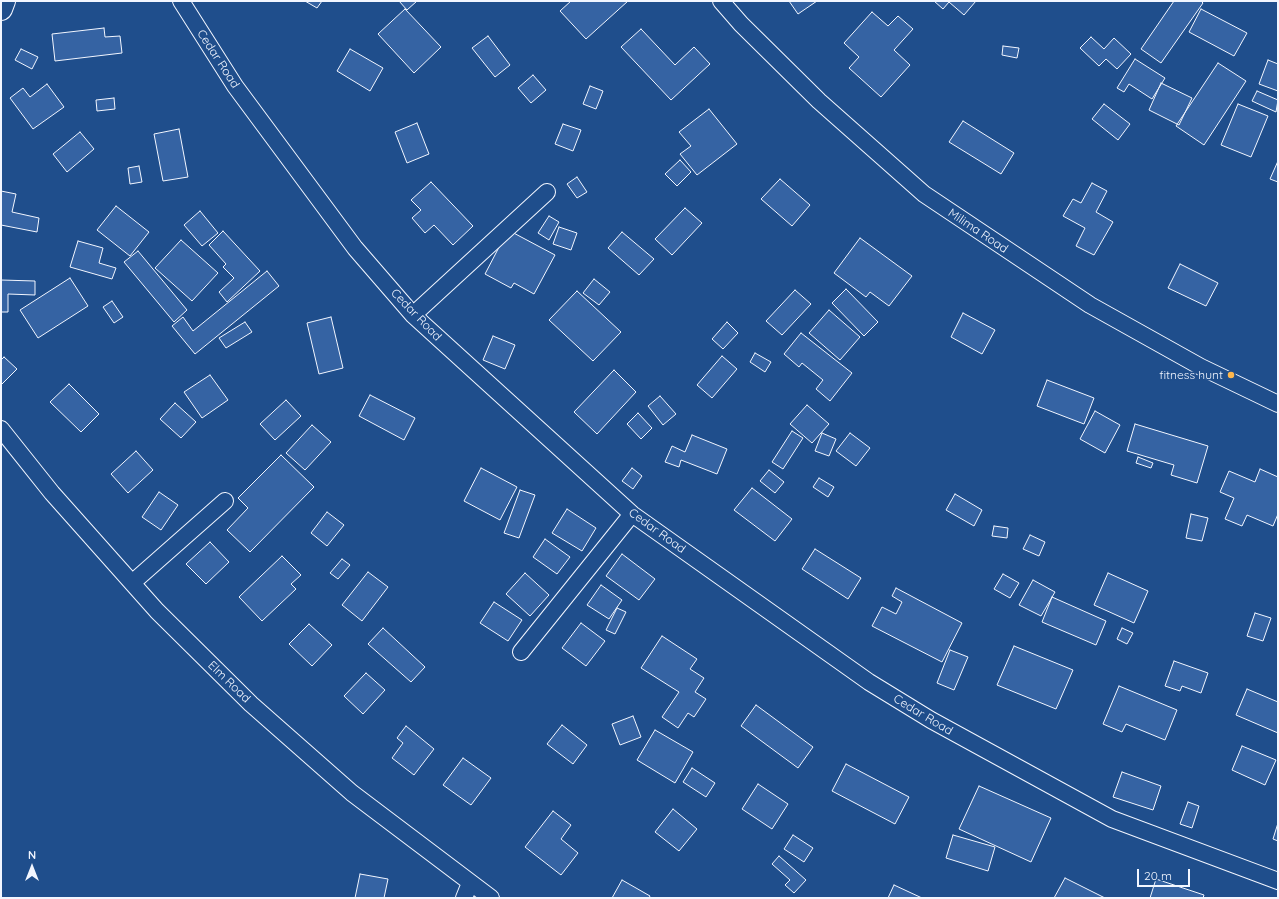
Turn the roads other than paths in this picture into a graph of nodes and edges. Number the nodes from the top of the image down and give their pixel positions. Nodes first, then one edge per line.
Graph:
1 (4, 1) edge
2 (181, 1) edge
3 (721, 1) edge
4 (1, 9) edge
5 (547, 192) dead end
6 (412, 315) junction
7 (1278, 404) edge
8 (1, 430) edge
9 (225, 501) dead end
10 (632, 514) junction
11 (132, 583) junction
12 (521, 652) dead end
13 (1278, 882) edge
14 (470, 883) junction
15 (464, 898) edge
16 (491, 898) edge

1 - 4 street
2 - 6 street, Cedar Road
3 - 7 street, Milima Road
5 - 6 street
6 - 10 street, Cedar Road
8 - 11 street, Elm Road
9 - 11 street
10 - 12 street
10 - 13 street, Cedar Road
11 - 14 street, Elm Road
14 - 15 street
14 - 16 street, Elm Road

